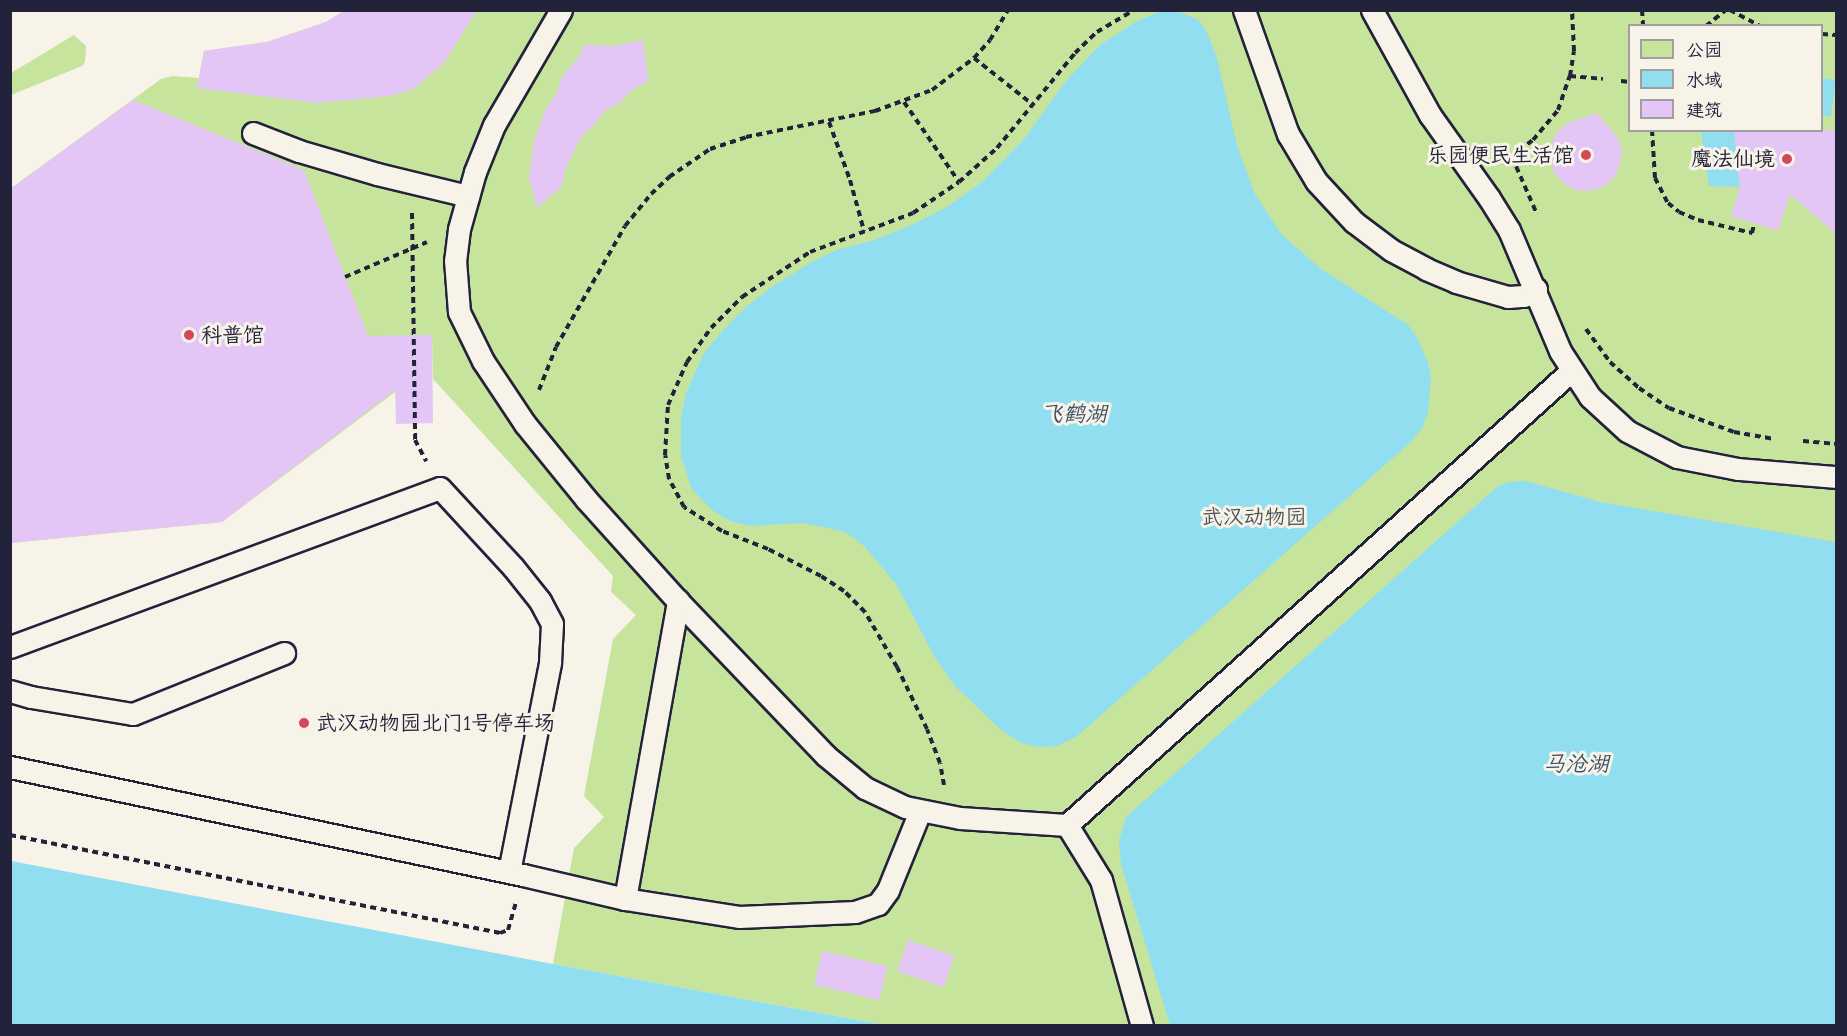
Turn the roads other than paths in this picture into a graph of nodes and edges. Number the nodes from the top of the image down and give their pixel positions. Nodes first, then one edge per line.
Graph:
1 (561, 10) edge
2 (1244, 10) edge
3 (1372, 10) edge
4 (253, 133) dead end
5 (468, 196) junction
6 (1536, 290) junction
7 (1571, 371) junction
8 (1836, 477) edge
9 (678, 601) junction
10 (10, 647) edge
11 (284, 653) dead end
12 (10, 691) edge
13 (10, 767) edge
14 (920, 811) junction
15 (1067, 825) junction
16 (516, 874) junction
17 (625, 899) junction
18 (1142, 1026) edge

1 - 5 lane
2 - 6 lane
3 - 6 lane
4 - 5 lane
5 - 9 lane
6 - 7 lane
7 - 8 lane
7 - 15 lane
9 - 14 lane
9 - 17 lane
10 - 16 lane
11 - 12 lane
13 - 16 lane
14 - 15 lane
14 - 17 lane
15 - 18 lane
16 - 17 lane

